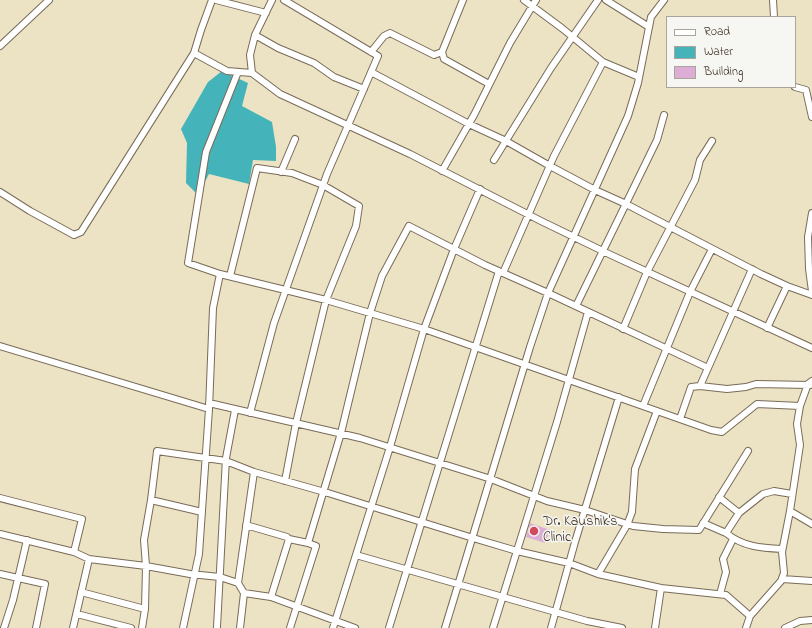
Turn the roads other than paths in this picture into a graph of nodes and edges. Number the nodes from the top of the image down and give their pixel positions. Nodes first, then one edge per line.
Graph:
1 (49, 0) edge
2 (212, 0) edge
3 (216, 0) edge
4 (272, 0) edge
5 (284, 0) edge
6 (463, 0) edge
7 (524, 0) edge
8 (536, 0) edge
9 (598, 0) edge
10 (606, 0) edge
11 (664, 0) edge
12 (773, 0) edge
13 (533, 6) junction
14 (266, 13) junction
15 (774, 16) edge
16 (649, 27) junction
17 (255, 35) junction
18 (572, 37) junction
19 (0, 46) edge
20 (371, 52) junction
21 (442, 52) junction
22 (194, 53) junction
23 (603, 62) junction
24 (238, 72) junction
25 (252, 72) junction
26 (371, 72) junction
27 (639, 77) junction
28 (489, 84) junction
29 (796, 87) edge
30 (364, 89) junction
31 (664, 115) dead end
32 (812, 117) edge
33 (469, 124) junction
34 (348, 125) junction
35 (295, 140) dead end
36 (506, 140) junction
37 (712, 141) dead end
38 (494, 160) dead end
39 (550, 166) junction
40 (442, 171) junction
41 (281, 172) junction
42 (323, 185) junction
43 (480, 190) junction
44 (595, 190) junction
45 (0, 192) edge
46 (626, 204) junction
47 (812, 213) edge
48 (528, 215) junction
49 (670, 227) junction
50 (574, 236) junction
51 (454, 249) junction
52 (712, 249) junction
53 (603, 252) junction
54 (752, 269) junction
55 (501, 272) junction
56 (648, 272) junction
57 (220, 274) junction
58 (230, 276) junction
59 (787, 286) junction
60 (286, 290) junction
61 (812, 291) edge
62 (548, 292) junction
63 (690, 292) junction
64 (812, 295) edge
65 (326, 300) junction
66 (576, 306) junction
67 (588, 312) junction
68 (732, 312) junction
69 (370, 313) junction
70 (767, 328) junction
71 (424, 329) junction
72 (623, 329) junction
73 (0, 346) edge
74 (476, 347) junction
75 (812, 348) edge
76 (666, 349) junction
77 (525, 364) junction
78 (708, 368) junction
79 (568, 380) junction
80 (811, 383) edge
81 (700, 386) junction
82 (619, 397) junction
83 (209, 406) junction
84 (643, 406) junction
85 (800, 406) junction
86 (235, 410) junction
87 (657, 411) junction
88 (250, 413) junction
89 (680, 419) junction
90 (296, 423) junction
91 (341, 433) junction
92 (390, 447) junction
93 (748, 451) dead end
94 (205, 457) junction
95 (226, 460) junction
96 (440, 462) junction
97 (254, 472) junction
98 (491, 479) junction
99 (285, 480) junction
100 (324, 492) junction
101 (792, 494) junction
102 (534, 496) junction
103 (719, 497) junction
104 (0, 498) edge
105 (151, 500) junction
106 (372, 506) junction
107 (585, 510) junction
108 (790, 511) junction
109 (202, 512) junction
110 (739, 513) junction
111 (422, 522) junction
112 (703, 523) junction
113 (812, 524) edge
114 (246, 525) junction
115 (627, 525) junction
116 (726, 533) junction
117 (0, 534) edge
118 (473, 538) junction
119 (289, 539) junction
120 (733, 539) junction
121 (27, 540) junction
122 (308, 542) junction
123 (782, 549) junction
124 (517, 551) junction
125 (74, 552) junction
126 (356, 556) junction
127 (89, 559) junction
128 (569, 564) junction
129 (146, 566) junction
130 (407, 570) junction
131 (0, 574) edge
132 (598, 574) junction
133 (194, 575) junction
134 (220, 577) junction
135 (18, 578) junction
136 (782, 579) junction
137 (812, 580) edge
138 (238, 583) junction
139 (459, 584) junction
140 (661, 588) junction
141 (81, 592) junction
142 (244, 593) junction
143 (720, 594) junction
144 (503, 596) junction
145 (271, 597) junction
146 (297, 606) junction
147 (144, 609) junction
148 (555, 612) junction
149 (77, 614) junction
150 (750, 616) junction
151 (812, 620) edge
152 (336, 621) junction
153 (587, 621) junction
154 (217, 627) dead end
155 (4, 628) edge
156 (36, 628) edge
157 (73, 628) edge
158 (131, 628) edge
159 (142, 628) edge
160 (183, 628) edge
161 (240, 628) edge
162 (290, 628) edge
163 (333, 628) edge
164 (355, 628) edge
165 (389, 628) edge
166 (445, 628) edge
167 (493, 628) edge
168 (551, 628) edge
169 (585, 628) edge
170 (622, 628) edge
171 (655, 628) edge
172 (746, 628) edge
173 (786, 628) edge

1 - 19 street
2 - 22 street
3 - 14 street
4 - 14 street
5 - 20 street
6 - 21 street
7 - 13 street
8 - 13 street
9 - 18 street
10 - 16 street
11 - 16 street
12 - 15 street
13 - 18 street
13 - 28 street
14 - 17 street
16 - 27 street
17 - 25 street
17 - 30 street
18 - 23 street
18 - 36 street
20 - 21 street
20 - 26 street
21 - 28 street
22 - 24 street
22 - 45 street
23 - 27 street
23 - 39 street
24 - 25 street
24 - 57 street
25 - 34 street
26 - 30 street
26 - 33 street
27 - 44 street
28 - 33 street
29 - 32 street
30 - 34 street
31 - 46 street
33 - 36 street
33 - 40 street
34 - 40 street
34 - 42 street
35 - 41 street
36 - 38 street
36 - 39 street
37 - 49 street
39 - 44 street
39 - 48 street
40 - 43 street
41 - 42 street
41 - 58 street
42 - 60 street
42 - 65 street
43 - 48 street
43 - 51 street
44 - 46 street
44 - 50 street
46 - 49 street
46 - 53 street
47 - 61 street
48 - 50 street
48 - 55 street
49 - 52 street
49 - 56 street
50 - 53 street
50 - 62 street
51 - 55 street
51 - 69 street
51 - 71 street
52 - 54 street
52 - 63 street
53 - 56 street
53 - 66 street
54 - 59 street
54 - 68 street
55 - 62 street
55 - 74 street
56 - 63 street
56 - 72 street
57 - 58 street
57 - 83 street
58 - 60 street
59 - 64 street
59 - 70 street
60 - 65 street
60 - 88 street
62 - 66 street
62 - 77 street
63 - 68 street
63 - 76 street
65 - 69 street
65 - 90 street
66 - 67 street
67 - 72 street
67 - 79 street
68 - 70 street
68 - 78 street
69 - 71 street
69 - 91 street
70 - 75 street
71 - 74 street
71 - 92 street
72 - 76 street
73 - 83 street
74 - 77 street
74 - 96 street
76 - 78 street
76 - 84 street
77 - 79 street
77 - 98 street
78 - 81 street
79 - 82 street
79 - 102 street
80 - 81 street
80 - 85 street
81 - 89 street
82 - 84 street
82 - 107 street
83 - 86 street
83 - 94 street
84 - 87 street
85 - 89 street
85 - 101 street
86 - 88 street
86 - 95 street
87 - 89 street
87 - 115 street
88 - 90 street
90 - 91 street
90 - 99 street
91 - 92 street
91 - 100 street
92 - 96 street
92 - 106 street
93 - 103 street
94 - 95 street
94 - 105 street
94 - 109 street
95 - 97 street
95 - 134 street
96 - 98 street
96 - 111 street
97 - 99 street
97 - 114 street
98 - 102 street
98 - 118 street
99 - 100 street
100 - 106 street
100 - 122 street
101 - 108 street
101 - 110 street
102 - 107 street
102 - 124 street
103 - 110 street
103 - 112 street
104 - 125 street
105 - 109 street
105 - 129 street
106 - 111 street
106 - 126 street
107 - 115 street
107 - 128 street
108 - 113 street
108 - 123 street
109 - 133 street
110 - 116 street
111 - 118 street
111 - 130 street
112 - 115 street
112 - 116 street
114 - 119 street
114 - 138 street
115 - 132 street
116 - 120 street
117 - 121 street
118 - 124 street
118 - 139 street
119 - 122 street
119 - 145 street
120 - 123 street
120 - 143 street
121 - 125 street
121 - 135 street
122 - 146 street
123 - 136 street
124 - 128 street
124 - 144 street
125 - 127 street
126 - 130 street
126 - 152 street
127 - 129 street
127 - 141 street
128 - 132 street
128 - 148 street
129 - 133 street
129 - 147 street
130 - 139 street
130 - 165 street
131 - 135 street
132 - 140 street
133 - 134 street
133 - 160 street
134 - 138 street
134 - 154 street
135 - 155 street
135 - 156 street
136 - 137 street
136 - 150 street
138 - 142 street
139 - 144 street
139 - 166 street
140 - 143 street
140 - 171 street
141 - 147 street
141 - 149 street
142 - 145 street
142 - 161 street
143 - 150 street
144 - 148 street
144 - 167 street
145 - 146 street
146 - 152 street
146 - 162 street
147 - 159 street
148 - 153 street
148 - 168 street
149 - 157 street
149 - 158 street
150 - 172 street
151 - 173 street
152 - 163 street
152 - 164 street
153 - 169 street
153 - 170 street

